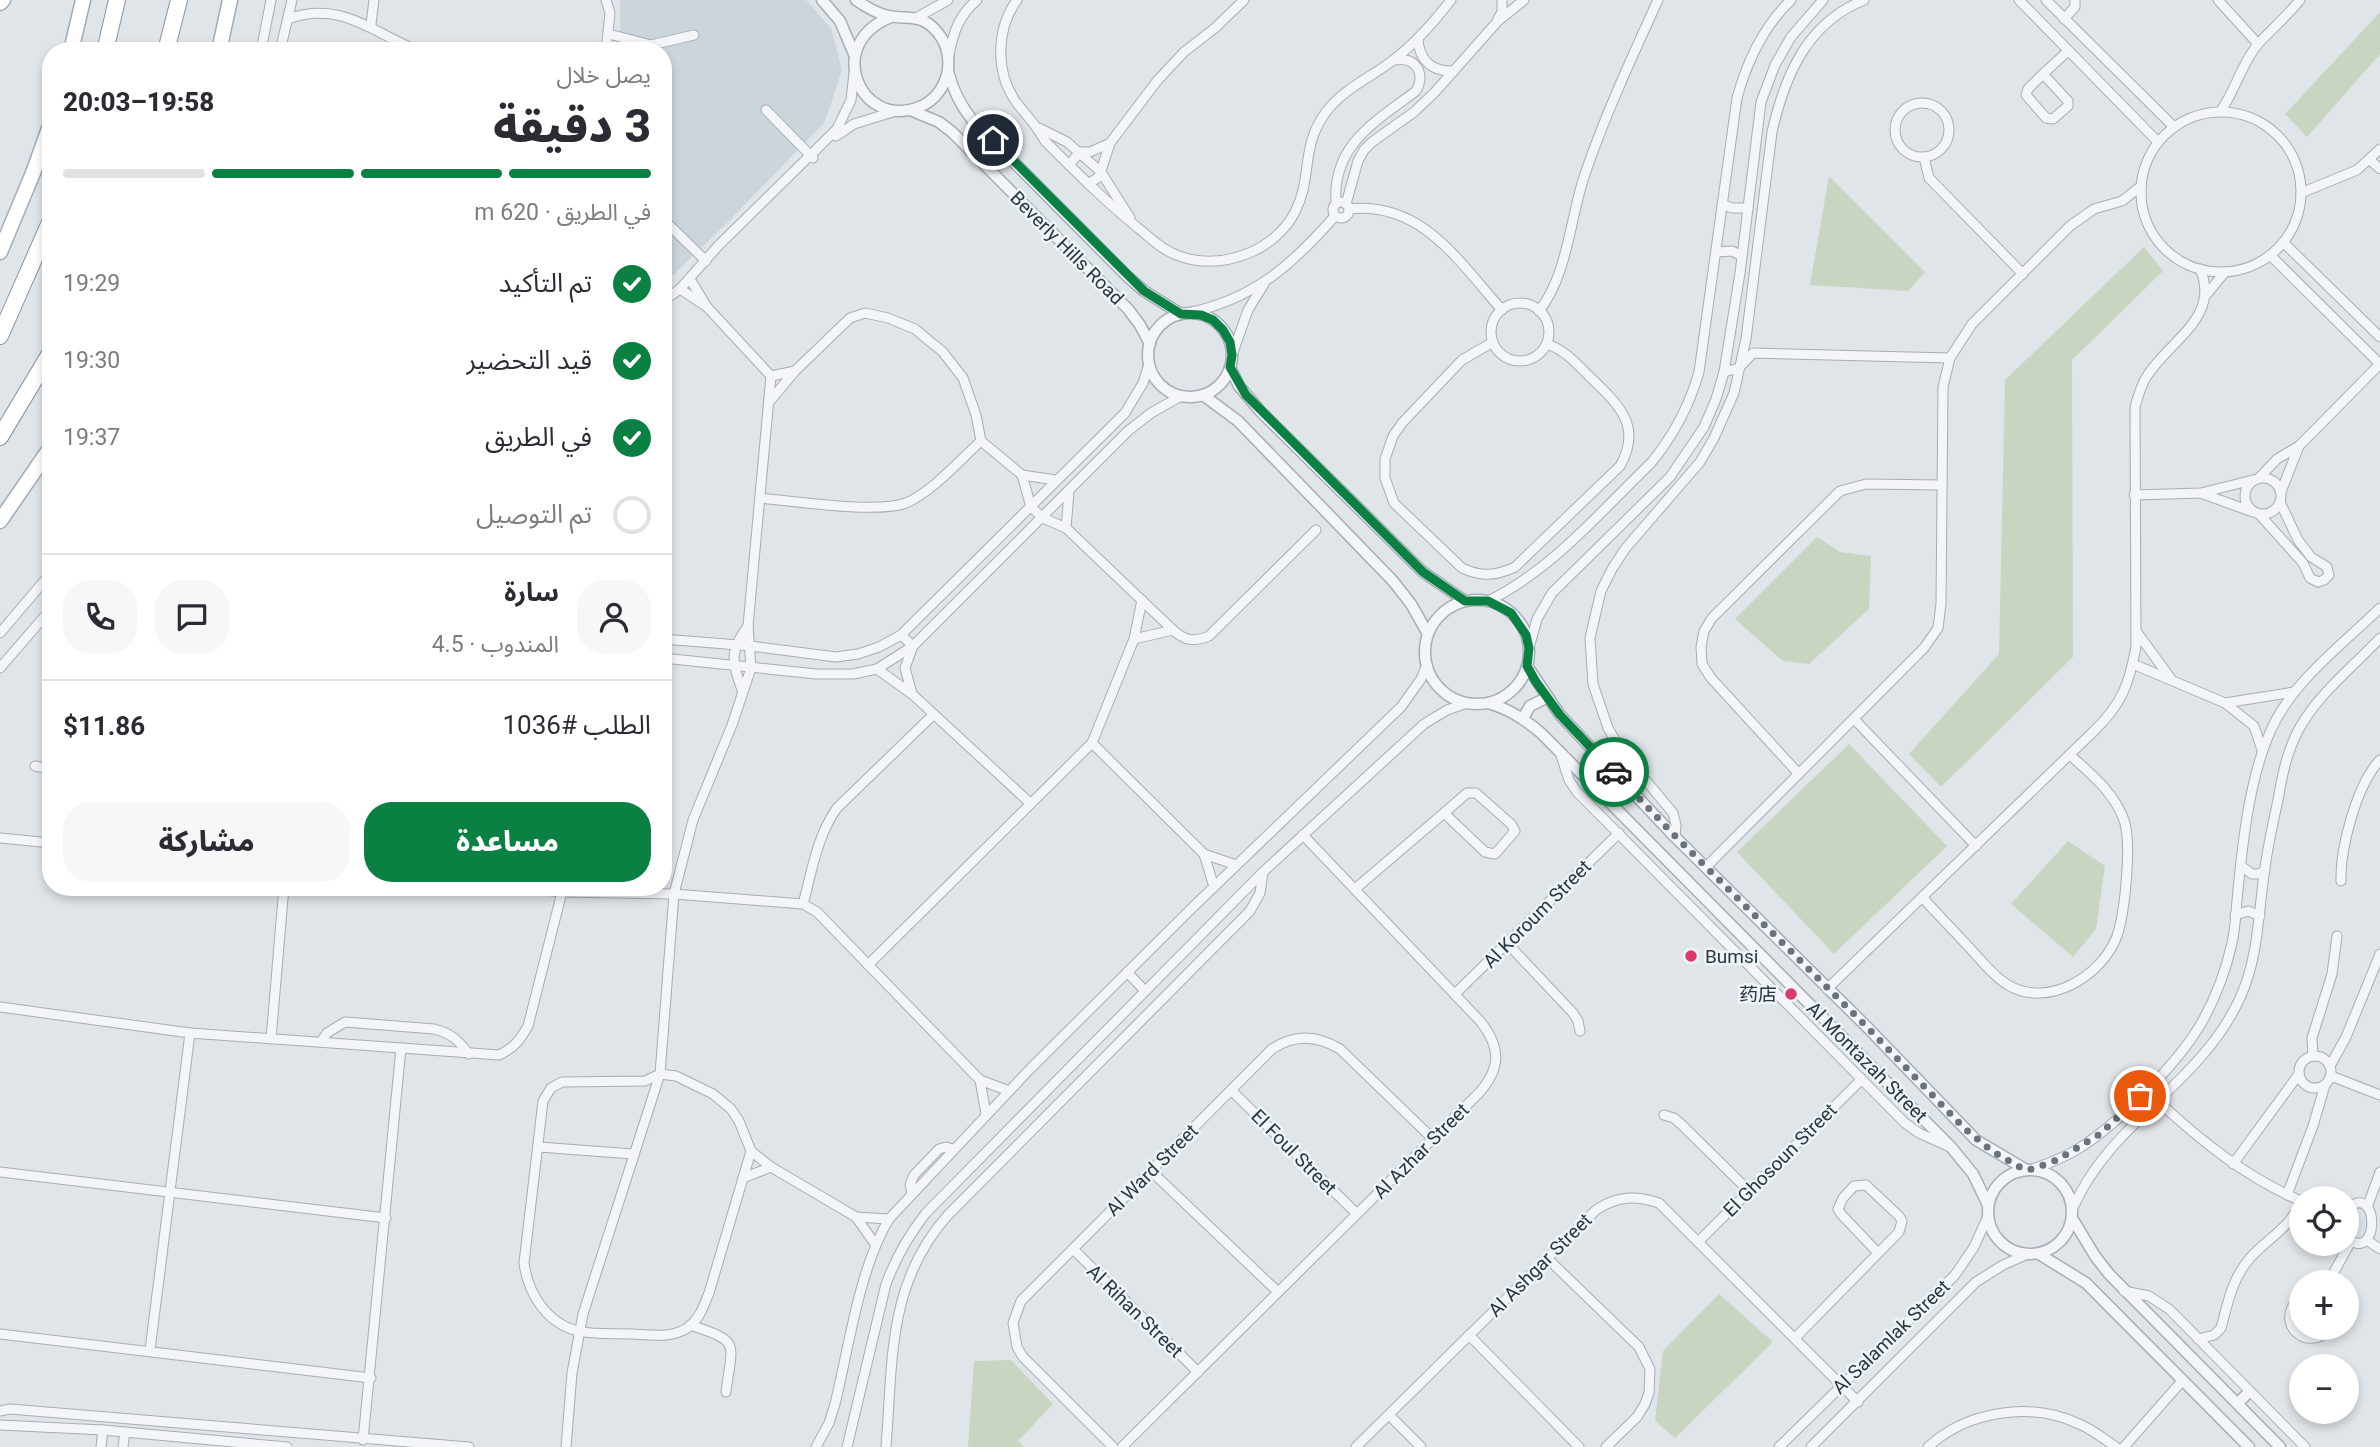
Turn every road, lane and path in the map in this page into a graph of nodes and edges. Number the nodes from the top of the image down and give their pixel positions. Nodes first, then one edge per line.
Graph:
1 (83, 0) edge
2 (117, 0) edge
3 (179, 0) edge
4 (230, 0) edge
5 (271, 0) edge
6 (292, 0) edge
7 (374, 0) edge
8 (822, 0) edge
9 (856, 0) edge
10 (947, 0) edge
11 (976, 0) edge
12 (1017, 0) edge
13 (1244, 0) edge
14 (1451, 0) edge
15 (1502, 0) edge
16 (1524, 0) edge
17 (1658, 0) edge
18 (1791, 0) edge
19 (1823, 0) edge
20 (1864, 0) edge
21 (2019, 0) edge
22 (2046, 0) edge
23 (2075, 0) edge
24 (2218, 0) edge
25 (2300, 0) edge
26 (608, 2) edge
27 (891, 17) junction
28 (916, 18) junction
29 (288, 19) junction
30 (2064, 19) junction
31 (1498, 21) junction
32 (371, 24) junction
33 (609, 34) junction
34 (694, 35) dead end
35 (1418, 39) junction
36 (73, 42) edge
37 (107, 42) edge
38 (168, 42) edge
39 (221, 42) edge
40 (263, 42) edge
41 (282, 42) edge
42 (400, 42) edge
43 (608, 42) edge
44 (640, 42) edge
45 (664, 42) edge
46 (2258, 44) junction
47 (2068, 51) junction
48 (854, 55) junction
49 (948, 57) junction
50 (1393, 60) junction
51 (1421, 64) junction
52 (1775, 65) junction
53 (854, 71) junction
54 (948, 71) junction
55 (1454, 71) junction
56 (1790, 72) junction
57 (2043, 74) junction
58 (2234, 91) junction
59 (766, 110) dead end
60 (910, 110) junction
61 (895, 111) junction
62 (2220, 112) junction
63 (2238, 113) junction
64 (2174, 127) junction
65 (1039, 128) junction
66 (2158, 142) junction
67 (1110, 143) junction
68 (42, 148) edge
69 (2380, 149) edge
70 (1080, 152) junction
71 (812, 157) junction
72 (1924, 157) junction
73 (2370, 160) junction
74 (1069, 164) junction
75 (2380, 169) edge
76 (1101, 172) junction
77 (2300, 179) junction
78 (2326, 181) junction
79 (1088, 184) junction
80 (2141, 186) junction
81 (2301, 193) junction
82 (2122, 201) junction
83 (1336, 203) junction
84 (1722, 204) junction
85 (1348, 206) junction
86 (1748, 208) junction
87 (2143, 211) junction
88 (1335, 216) junction
89 (672, 227) edge
90 (1138, 228) junction
91 (42, 240) edge
92 (2283, 242) junction
93 (1716, 251) junction
94 (0, 252) edge
95 (2270, 255) junction
96 (1742, 256) junction
97 (706, 261) junction
98 (2200, 269) junction
99 (2225, 272) junction
100 (2023, 274) junction
101 (690, 279) junction
102 (1265, 283) junction
103 (680, 289) junction
104 (2207, 294) junction
105 (672, 295) edge
106 (706, 307) junction
107 (1502, 310) junction
108 (1539, 310) junction
109 (1184, 314) junction
110 (1730, 329) junction
111 (0, 336) edge
112 (2380, 337) edge
113 (1746, 339) junction
114 (1493, 342) junction
115 (1150, 344) junction
116 (1546, 344) junction
117 (1753, 353) junction
118 (1951, 358) junction
119 (1231, 361) junction
120 (1149, 364) junction
121 (2380, 364) edge
122 (42, 367) edge
123 (1739, 368) junction
124 (795, 371) junction
125 (1724, 372) junction
126 (771, 376) junction
127 (1203, 395) junction
128 (1181, 396) junction
129 (768, 402) junction
130 (0, 437) edge
131 (981, 441) junction
132 (2299, 446) junction
133 (42, 460) edge
134 (1022, 475) junction
135 (2256, 479) junction
136 (1056, 480) junction
137 (1941, 485) junction
138 (1069, 492) junction
139 (2281, 492) junction
140 (2202, 494) junction
141 (2134, 495) junction
142 (760, 498) junction
143 (1650, 498) junction
144 (2280, 502) junction
145 (1031, 507) junction
146 (1660, 508) junction
147 (2256, 513) junction
148 (1043, 518) junction
149 (0, 521) edge
150 (1066, 528) junction
151 (1316, 530) dead end
152 (42, 584) edge
153 (1142, 600) junction
154 (1465, 601) junction
155 (1488, 601) junction
156 (2380, 608) edge
157 (42, 619) edge
158 (748, 626) junction
159 (2135, 629) junction
160 (1173, 630) junction
161 (0, 633) edge
162 (1428, 634) junction
163 (901, 635) junction
164 (2380, 638) edge
165 (1134, 639) junction
166 (672, 640) edge
167 (735, 645) junction
168 (751, 646) junction
169 (913, 646) junction
170 (1529, 648) junction
171 (672, 659) edge
172 (2133, 664) junction
173 (734, 665) junction
174 (1427, 665) junction
175 (1527, 666) junction
176 (0, 668) edge
177 (751, 668) junction
178 (877, 669) junction
179 (2172, 680) junction
180 (742, 690) junction
181 (2294, 692) junction
182 (912, 694) junction
183 (1546, 698) junction
184 (1488, 702) junction
185 (1467, 703) junction
186 (2225, 703) junction
187 (933, 715) junction
188 (1523, 718) junction
189 (1854, 719) junction
190 (1092, 743) junction
191 (2262, 750) junction
192 (1560, 752) junction
193 (2070, 755) junction
194 (2380, 760) edge
195 (35, 766) dead end
196 (42, 767) edge
197 (1799, 774) junction
198 (1030, 803) junction
199 (1444, 813) junction
200 (1619, 833) junction
201 (1303, 835) junction
202 (1675, 836) junction
203 (0, 838) edge
204 (42, 842) edge
205 (1976, 846) junction
206 (1659, 852) junction
207 (1204, 854) junction
208 (1236, 865) junction
209 (2241, 866) junction
210 (1706, 867) junction
211 (2264, 870) junction
212 (1263, 872) junction
213 (2340, 881) dead end
214 (1214, 887) junction
215 (1355, 889) junction
216 (674, 894) junction
217 (283, 896) edge
218 (561, 896) edge
219 (1922, 897) junction
220 (803, 904) junction
221 (2235, 915) junction
222 (2260, 916) junction
223 (2337, 936) dead end
224 (1507, 943) junction
225 (2380, 954) edge
226 (868, 965) junction
227 (1127, 972) junction
228 (1827, 989) junction
229 (1145, 991) junction
230 (1455, 995) junction
231 (0, 1007) edge
232 (1866, 1026) junction
233 (1580, 1031) dead end
234 (190, 1033) junction
235 (271, 1039) junction
236 (321, 1042) junction
237 (1849, 1043) junction
238 (401, 1048) junction
239 (469, 1054) junction
240 (2313, 1056) junction
241 (2330, 1071) junction
242 (660, 1074) junction
243 (2299, 1074) junction
244 (1862, 1079) junction
245 (980, 1080) junction
246 (2325, 1085) junction
247 (1231, 1090) junction
248 (1009, 1091) junction
249 (2380, 1095) edge
250 (2159, 1102) junction
251 (986, 1114) junction
252 (1664, 1115) dead end
253 (1433, 1139) junction
254 (539, 1147) junction
255 (1951, 1147) junction
256 (751, 1151) junction
257 (633, 1154) junction
258 (2233, 1164) junction
259 (771, 1167) junction
260 (2029, 1169) junction
261 (1151, 1171) junction
262 (0, 1172) edge
263 (2380, 1172) edge
264 (743, 1178) junction
265 (1749, 1191) junction
266 (170, 1192) junction
267 (2287, 1195) joint
268 (2359, 1203) edge
269 (2368, 1205) junction
270 (1988, 1211) junction
271 (2072, 1213) junction
272 (1357, 1214) junction
273 (856, 1217) junction
274 (386, 1218) junction
275 (889, 1219) junction
276 (2289, 1224) edge
277 (2380, 1224) edge
278 (2368, 1241) junction
279 (1698, 1242) junction
280 (2359, 1243) edge
281 (875, 1244) junction
282 (2380, 1249) edge
283 (1073, 1250) junction
284 (1878, 1253) junction
285 (2033, 1254) junction
286 (1547, 1258) junction
287 (2124, 1290) junction
288 (1278, 1292) junction
289 (691, 1325) junction
290 (580, 1331) junction
291 (0, 1334) edge
292 (1469, 1335) junction
293 (1794, 1338) junction
294 (2198, 1339) junction
295 (150, 1350) junction
296 (1198, 1372) junction
297 (370, 1378) junction
298 (2182, 1381) junction
299 (1841, 1385) junction
300 (726, 1392) dead end
301 (2249, 1392) junction
302 (1858, 1402) junction
303 (2238, 1404) junction
304 (0, 1411) edge
305 (1389, 1415) junction
306 (0, 1425) edge
307 (103, 1430) junction
308 (125, 1432) junction
309 (363, 1440) junction
310 (2243, 1444) edge
311 (101, 1447) edge
312 (123, 1447) edge
313 (287, 1447) edge
314 (469, 1447) edge
315 (566, 1447) edge
316 (816, 1447) edge
317 (847, 1447) edge
318 (886, 1447) edge
319 (1113, 1447) edge
320 (1122, 1447) edge
321 (1356, 1447) edge
322 (1421, 1447) edge
323 (1579, 1447) edge
324 (1606, 1447) edge
325 (1779, 1447) edge
326 (1811, 1447) edge
327 (1928, 1447) edge
328 (2116, 1447) edge
329 (2124, 1447) edge
330 (2280, 1447) edge
331 (2305, 1447) edge

1 - 36 main road
2 - 37 highway
3 - 38 highway
4 - 39 main road
5 - 40 street
6 - 29 street
7 - 32 street
8 - 48 street
9 - 27 street
10 - 28 street
11 - 49 street
12 - 65 street
13 - 67 street
14 - 35 street
15 - 31 street
16 - 31 street
17 - 108 street
18 - 84 street
19 - 52 street
20 - 56 street
21 - 47 street
22 - 30 street
23 - 30 street
24 - 46 street
25 - 46 street
26 - 33 street
27 - 28 street
27 - 48 street
28 - 49 street
29 - 32 street
29 - 41 street
30 - 64 street
31 - 55 street
32 - 42 street
33 - 43 street
33 - 44 street
34 - 45 street
35 - 50 street
35 - 51 street
46 - 58 street
47 - 57 street
47 - 66 street
48 - 53 street
49 - 54 street
50 - 51 street
50 - 90 street
51 - 55 street
51 - 83 street
52 - 56 street
52 - 86 street
53 - 61 street
53 - 71 street
54 - 60 street
54 - 109 street, Beverly Hills Road
55 - 85 street
56 - 113 street
57 - 57 street
58 - 62 street
58 - 63 street
59 - 71 street
60 - 61 street
60 - 115 street, Beverly Hills Road
61 - 71 street
62 - 63 street
62 - 64 street
63 - 77 street
64 - 66 street
65 - 70 street
65 - 74 street
66 - 80 street
67 - 70 street
67 - 76 street
68 - 94 main road
69 - 73 street
70 - 74 street
70 - 76 street
71 - 97 street
72 - 72 street
72 - 100 street
73 - 75 street
73 - 78 street
74 - 79 street
76 - 79 street
76 - 90 street
77 - 78 street
77 - 81 street
78 - 81 street
79 - 90 street
80 - 82 street
80 - 87 street
81 - 92 street
82 - 87 street
82 - 100 street
83 - 85 street
83 - 88 street
84 - 86 street
84 - 93 street
85 - 88 street
85 - 107 street
86 - 96 street
87 - 98 street
88 - 102 street
89 - 97 street
91 - 111 highway
92 - 95 street
92 - 112 street
93 - 96 street
93 - 155 street
95 - 99 street
95 - 121 street
96 - 110 street
97 - 101 street
98 - 99 street
98 - 104 street
99 - 104 street
100 - 118 street
101 - 103 street
101 - 106 street
102 - 109 street
102 - 119 street
103 - 105 street
103 - 106 street
104 - 141 street
106 - 126 street
107 - 108 street
107 - 114 street
108 - 116 street
109 - 115 street
109 - 119 street
110 - 113 street
110 - 125 street
113 - 117 street
113 - 123 street
114 - 116 street
114 - 116 street
115 - 120 street
117 - 118 street
117 - 123 street
118 - 137 street
119 - 127 street
119 - 154 street
120 - 128 street
120 - 136 street
121 - 132 street
122 - 130 highway
123 - 125 street
123 - 146 street
124 - 126 street
124 - 129 street
124 - 131 street
125 - 143 street
126 - 129 street
127 - 128 street
127 - 162 street
128 - 138 street
129 - 142 street
131 - 134 street
131 - 142 street
132 - 135 street
132 - 139 street
133 - 149 main road
134 - 136 street
134 - 145 street
135 - 139 street
135 - 140 street
135 - 147 street
136 - 145 street
137 - 189 street
137 - 197 street
138 - 148 street
138 - 150 street
139 - 144 street
140 - 141 street
140 - 147 street
141 - 159 street
142 - 158 street
143 - 146 street
143 - 170 street
144 - 147 street
144 - 147 street
145 - 148 street
145 - 163 street
146 - 202 street
148 - 150 street
148 - 169 street
150 - 153 street
151 - 160 street
152 - 161 street
153 - 160 street
153 - 165 street
154 - 155 street
154 - 162 street
155 - 170 street
156 - 181 street
157 - 176 street
158 - 167 street
158 - 168 street
159 - 172 street
159 - 179 street
160 - 165 street
162 - 174 street
163 - 168 street
163 - 169 street
164 - 211 street
165 - 190 street
166 - 167 street
167 - 168 street
167 - 173 street
168 - 177 street
169 - 178 street
169 - 182 street
170 - 175 street
171 - 173 street
172 - 179 street
172 - 193 street
173 - 177 street
173 - 180 street
174 - 185 street
174 - 208 street
175 - 183 street, Al Montazah Street
175 - 184 street
177 - 178 street
177 - 180 street
178 - 182 street
179 - 186 street
180 - 216 street
181 - 186 street
181 - 191 street
182 - 187 street
183 - 188 street
183 - 202 street, Al Montazah Street
184 - 185 street
184 - 188 street, Al Montazah Street
185 - 201 street
186 - 191 street
187 - 198 street
187 - 220 street
188 - 192 street, Al Montazah Street
189 - 197 street
189 - 205 street
190 - 198 street
190 - 207 street
191 - 209 street
192 - 200 street
192 - 206 street, Al Montazah Street
193 - 205 street
193 - 219 street
194 - 213 street
195 - 196 street
197 - 210 street
198 - 226 street
199 - 199 street
199 - 215 street
200 - 224 street, Al Koroum Street
200 - 244 street
201 - 212 street
201 - 215 street, Al Azhar Street
202 - 206 street
202 - 210 street, Al Montazah Street
203 - 204 street
205 - 219 street
206 - 237 street, Al Montazah Street
207 - 208 street
207 - 214 street
208 - 214 street
209 - 211 street
209 - 221 street
210 - 228 street, Al Montazah Street
211 - 222 street
212 - 229 street
212 - 318 street
214 - 227 street
215 - 230 street, Al Azhar Street
216 - 220 street
216 - 242 street
217 - 235 street
218 - 239 street
219 - 228 street
220 - 226 street
221 - 222 street
221 - 260 street
222 - 250 street
223 - 240 street
224 - 230 street, Al Koroum Street
224 - 233 street
225 - 241 street
226 - 245 street
227 - 229 street
227 - 248 street
228 - 232 street, Al Montazah Street
229 - 317 street
230 - 253 street, Al Azhar Street
231 - 234 street
232 - 237 street
232 - 260 street, Al Montazah Street
234 - 235 street
234 - 266 street
235 - 236 street
236 - 238 street
236 - 239 street
237 - 255 street, Al Montazah Street
238 - 239 street
238 - 274 street
240 - 241 street
240 - 243 street
241 - 246 street
241 - 249 street
242 - 254 street
242 - 256 street
242 - 257 street
243 - 246 street
243 - 258 street
244 - 255 street
244 - 265 street, El Ghosoun Street
245 - 248 street
245 - 251 street
246 - 267 street
247 - 253 street, Al Ward Street
247 - 261 street, Al Ward Street
247 - 272 street, El Foul Street
248 - 251 street
250 - 258 street
250 - 271 street
251 - 275 street
252 - 265 street
253 - 272 street, Al Azhar Street
254 - 257 street
254 - 290 street
255 - 270 street, Al Montazah Street
256 - 259 street
256 - 264 street
257 - 290 street
258 - 267 street
259 - 264 street
259 - 273 street
260 - 270 street
260 - 271 street
261 - 283 street, Al Ward Street
261 - 288 street
262 - 266 street
263 - 269 street
264 - 289 street
265 - 279 street, El Ghosoun Street
266 - 274 street
266 - 295 street
268 - 269 street
269 - 277 street
270 - 285 street
270 - 299 street, Al Salamlak Street
271 - 285 street
271 - 287 street
272 - 288 street, Al Azhar Street
273 - 275 street
273 - 281 street
274 - 297 street
275 - 281 street
276 - 294 street
277 - 278 street
278 - 280 street
278 - 282 street
279 - 286 street, Al Ashgar Street
279 - 293 street, Al Ashgar Street
281 - 316 street
283 - 296 street, Al Rihan Street
283 - 319 street, Al Ward Street
284 - 284 street
284 - 293 street
285 - 298 street
285 - 302 street, Al Salamlak Street
286 - 292 street, Al Ashgar Street
286 - 324 street
287 - 294 street
287 - 303 street
288 - 296 street, Al Azhar Street
289 - 290 street
289 - 300 street
290 - 315 street
291 - 295 street
292 - 305 street, Al Ashgar Street
292 - 323 street
293 - 299 street, Al Ashgar Street
294 - 301 street
295 - 297 street
296 - 320 street, Al Azhar Street
297 - 309 street
298 - 310 street
298 - 329 street
299 - 302 street, Al Ashgar Street
299 - 325 street, Al Salamlak Street
301 - 303 street
301 - 331 street
302 - 326 street, Al Salamlak Street
303 - 330 street
304 - 309 street
305 - 321 street, Al Ashgar Street
305 - 322 street
306 - 307 street
307 - 308 street
307 - 311 street
308 - 312 street
308 - 313 street
309 - 314 street
327 - 328 street

